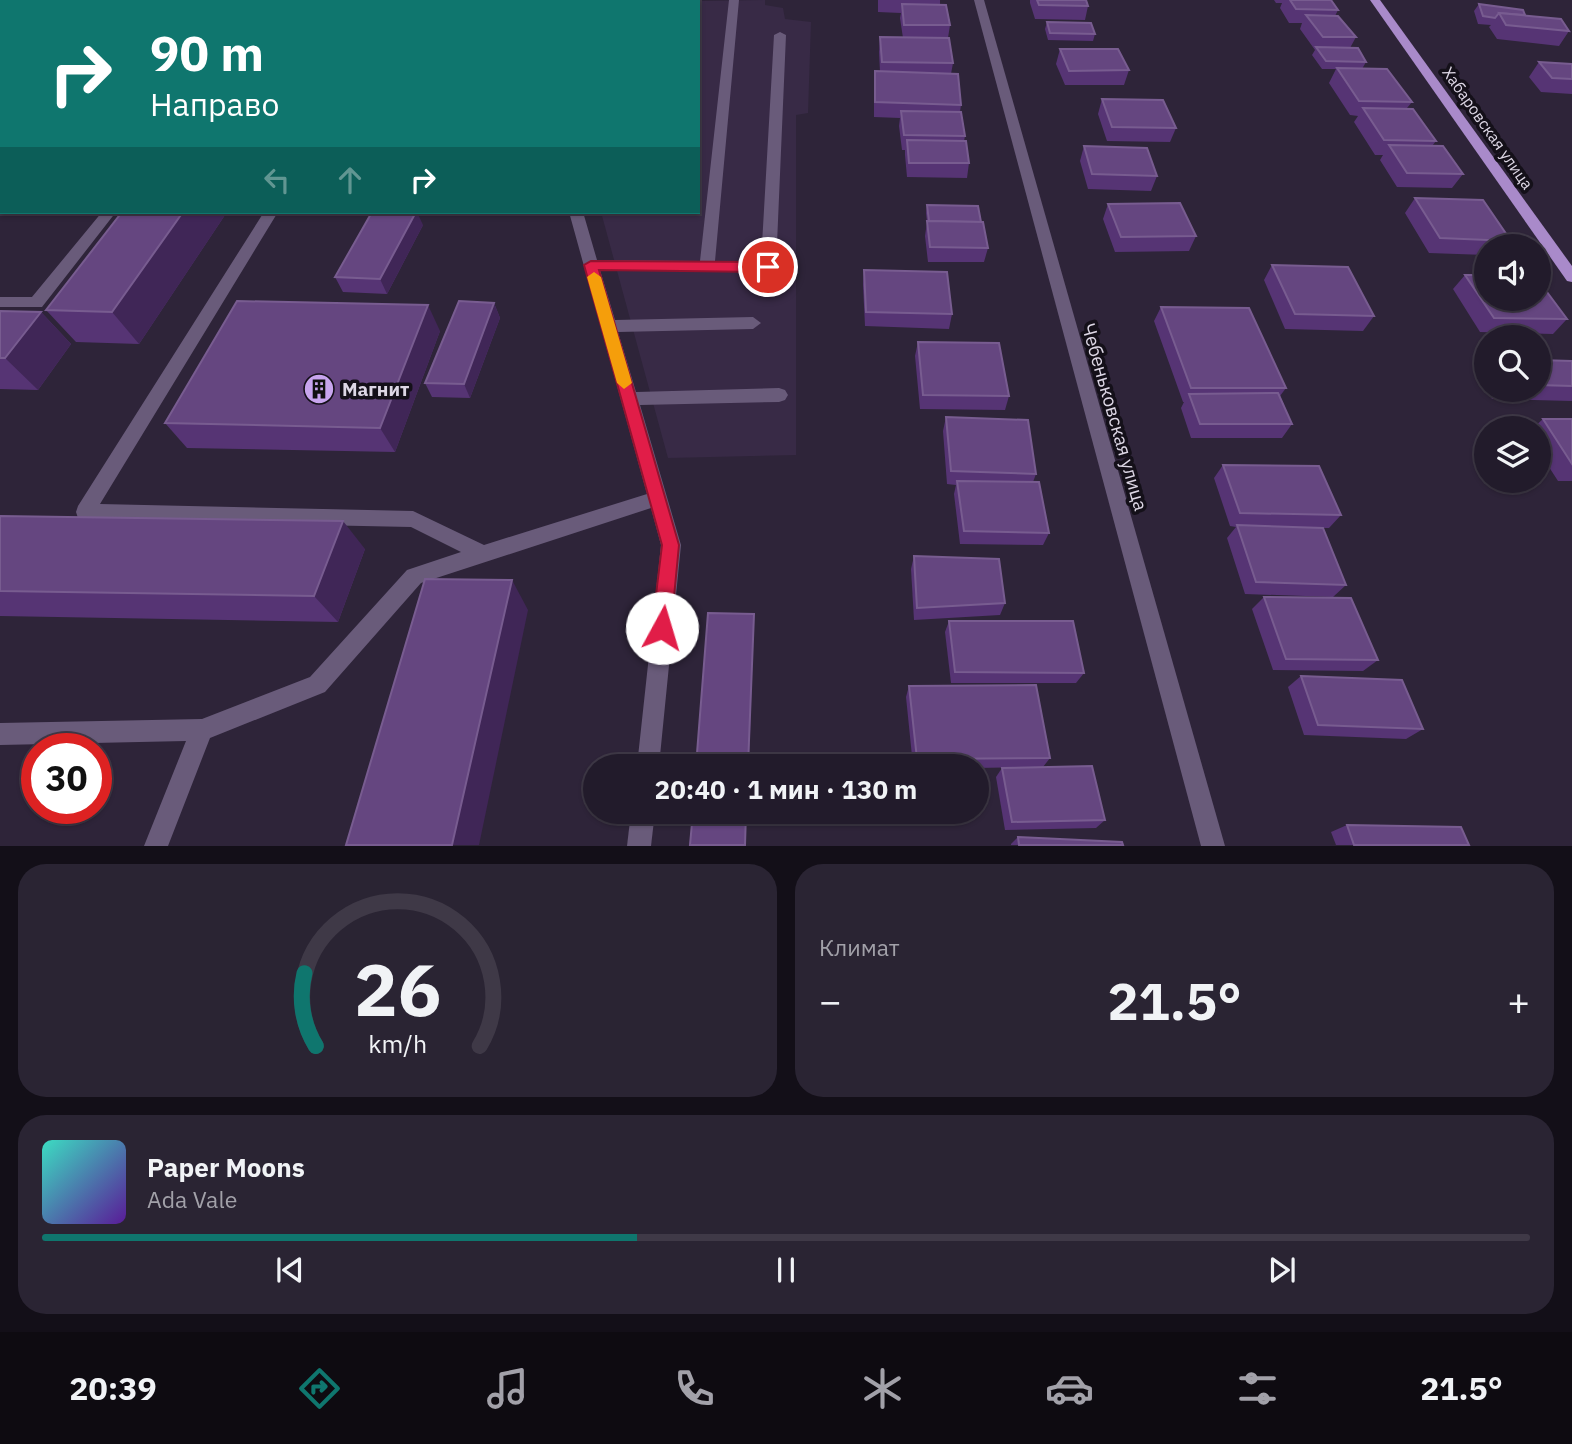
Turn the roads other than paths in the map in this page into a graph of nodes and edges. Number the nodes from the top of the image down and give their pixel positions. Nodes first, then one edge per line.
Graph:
1 (734, 0) edge
2 (979, 0) edge
3 (1375, 0) edge
4 (779, 35) dead end
5 (107, 214) edge
6 (270, 214) edge
7 (578, 214) edge
8 (591, 265) junction
9 (707, 266) junction
10 (1572, 277) edge
11 (0, 302) edge
12 (754, 323) dead end
13 (608, 326) junction
14 (779, 395) dead end
15 (629, 399) junction
16 (657, 498) junction
17 (483, 554) junction
18 (202, 730) junction
19 (0, 734) edge
20 (649, 754) edge
21 (642, 824) edge
22 (156, 845) edge
23 (639, 845) edge
24 (1213, 845) edge

1 - 9 street
2 - 24 street, Чебеньковская улица
3 - 10 main road, Хабаровская улица
4 - 9 street
5 - 11 street
6 - 17 street
7 - 8 street
8 - 9 street
8 - 13 street
12 - 13 street
13 - 15 street
14 - 15 street
15 - 16 street
16 - 17 street
16 - 20 street
17 - 18 street
18 - 19 street
18 - 22 street
21 - 23 street

